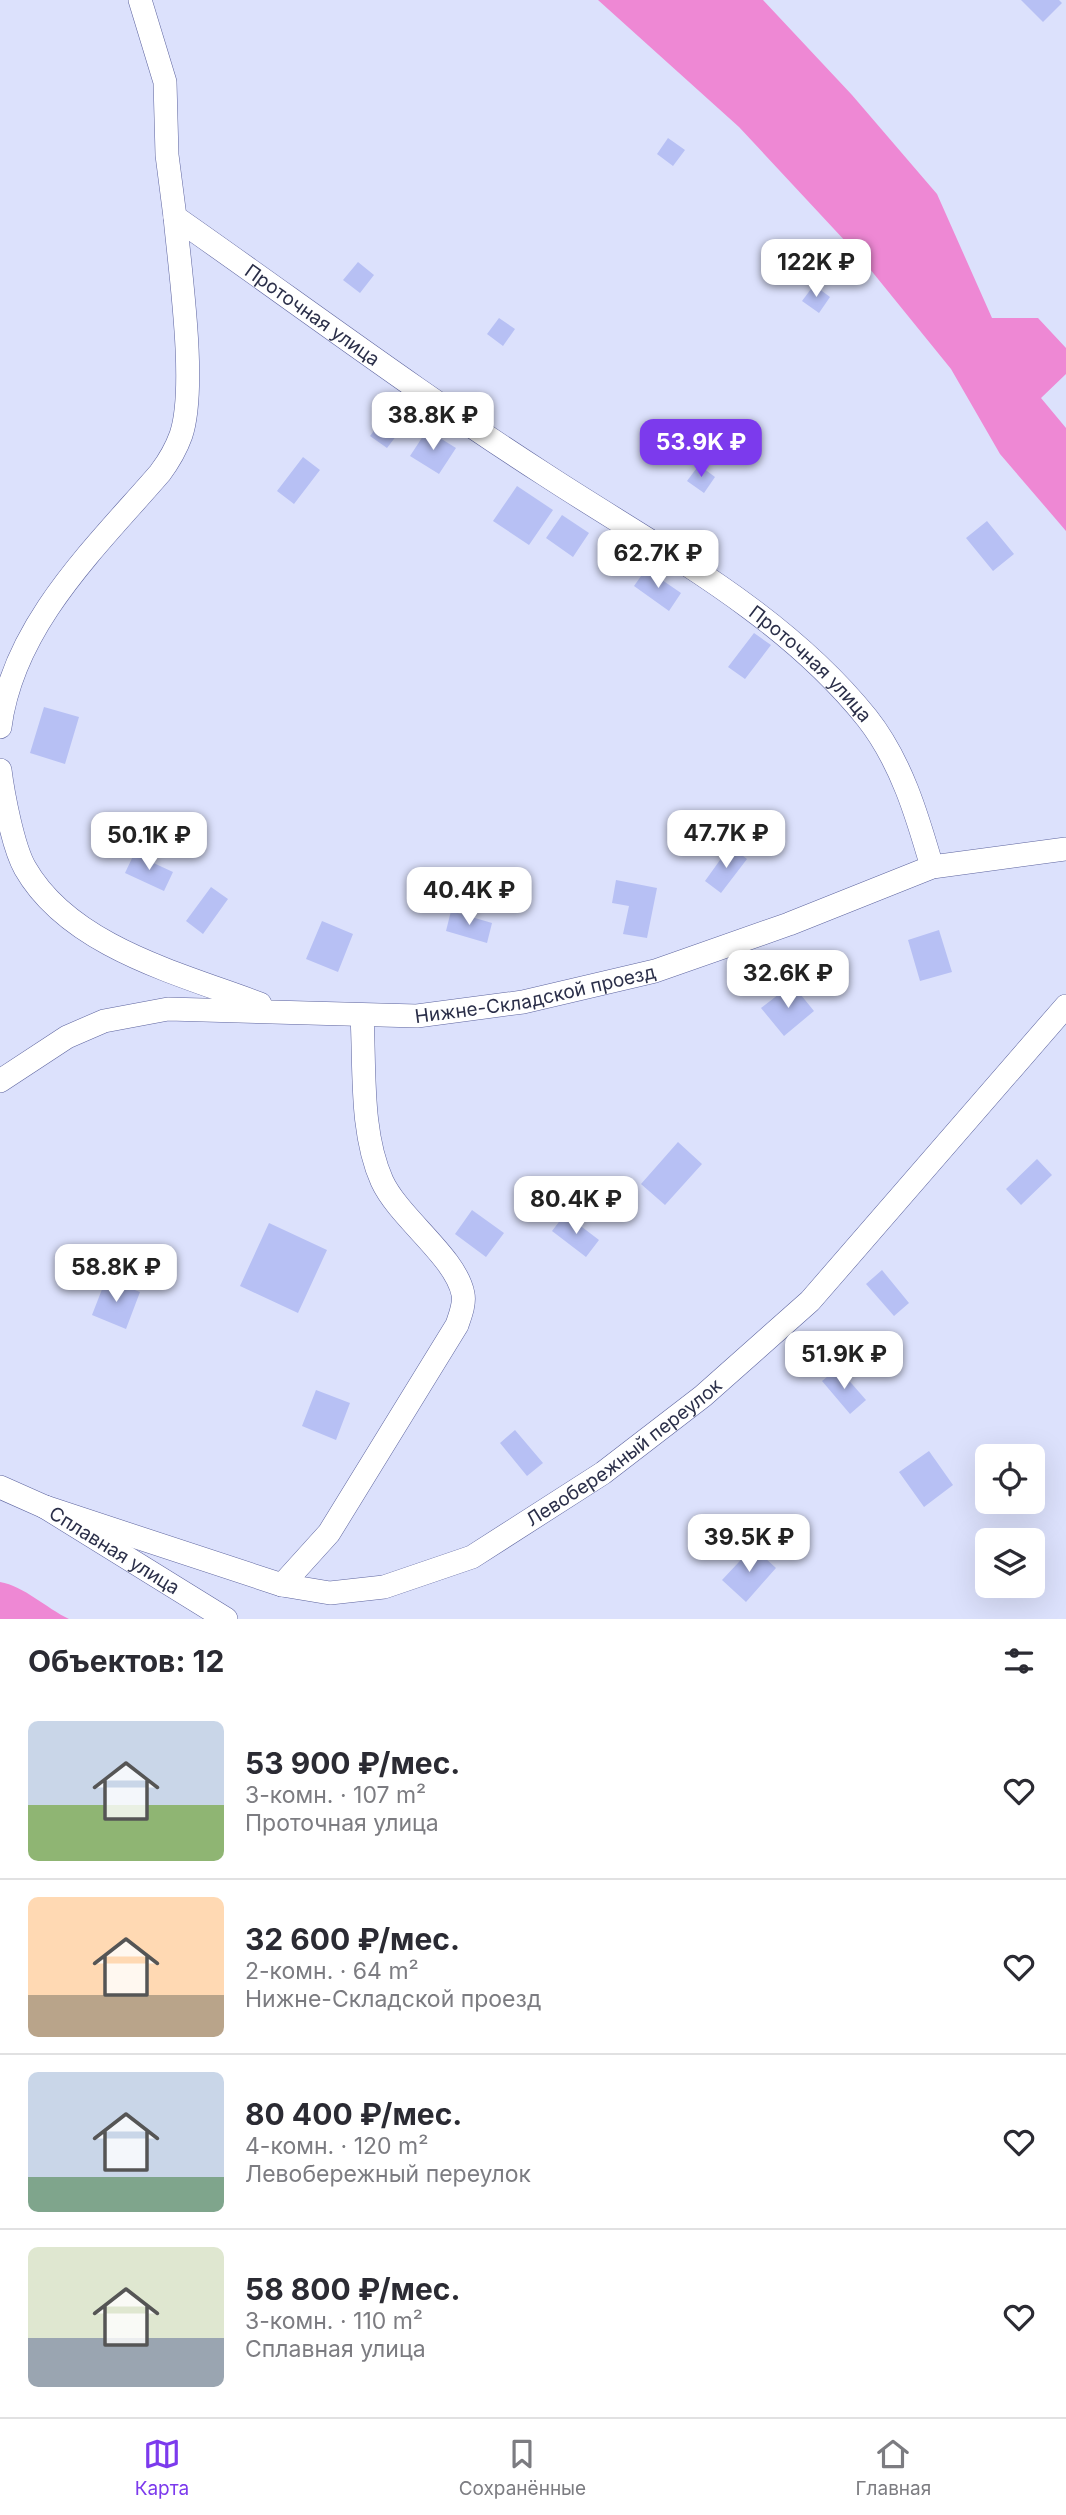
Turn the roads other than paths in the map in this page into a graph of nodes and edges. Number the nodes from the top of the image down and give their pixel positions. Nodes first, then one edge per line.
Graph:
1 (140, 0) edge
2 (175, 217) junction
3 (0, 727) edge
4 (0, 770) edge
5 (1066, 849) edge
6 (932, 867) junction
7 (1066, 1006) edge
8 (276, 1010) junction
9 (362, 1016) junction
10 (0, 1081) edge
11 (0, 1487) edge
12 (45, 1507) junction
13 (282, 1586) junction
14 (226, 1619) edge

1 - 2 street
2 - 3 street
2 - 6 street, Проточная улица
4 - 8 street
5 - 6 street, Нижне-Складской проезд
6 - 9 street, Нижне-Складской проезд
7 - 13 street, Левобережный переулок
8 - 9 street, Нижне-Складской проезд
8 - 10 street, Нижне-Складской проезд
9 - 13 street
11 - 12 street, Сплавная улица
12 - 13 street, Левобережный переулок
12 - 14 street, Сплавная улица

